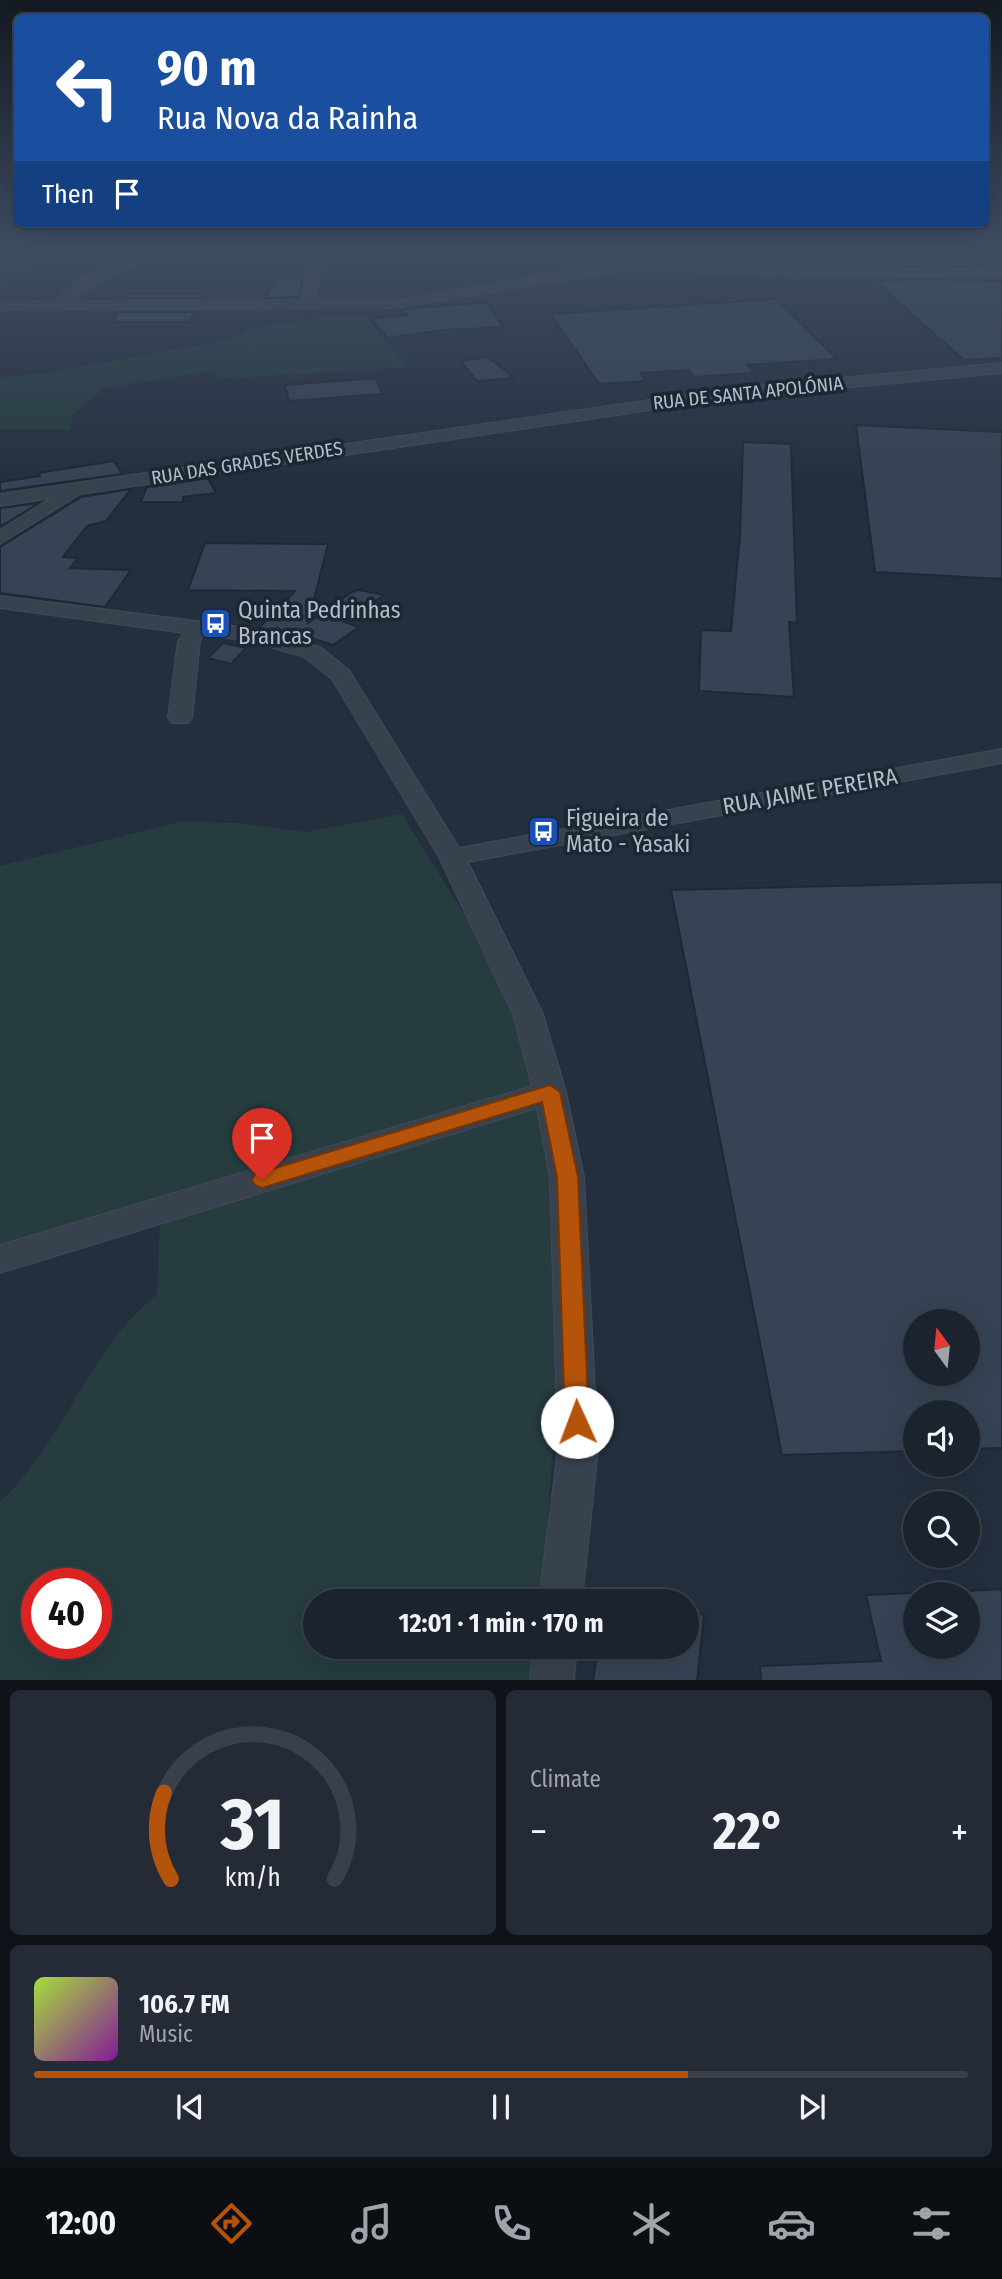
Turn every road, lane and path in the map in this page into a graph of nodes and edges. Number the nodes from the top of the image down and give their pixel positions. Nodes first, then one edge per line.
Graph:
1 (1002, 368) edge
2 (494, 426) joint
3 (82, 488) junction
4 (0, 500) edge
5 (0, 538) edge
6 (0, 602) edge
7 (198, 627) junction
8 (180, 719) dead end
9 (1002, 756) edge
10 (452, 857) junction
11 (550, 1092) junction
12 (0, 1259) edge
13 (562, 1589) edge
14 (554, 1659) edge
15 (552, 1680) edge

1 - 2 street, RUA DE SANTA APOLÓNIA
2 - 3 street, RUA DAS GRADES VERDES
3 - 4 street, RUA DAS GRADES VERDES
3 - 5 street
6 - 7 street
7 - 8 street
7 - 10 street
9 - 10 street, RUA JAIME PEREIRA
10 - 11 street
11 - 12 street
11 - 13 street
14 - 15 street

